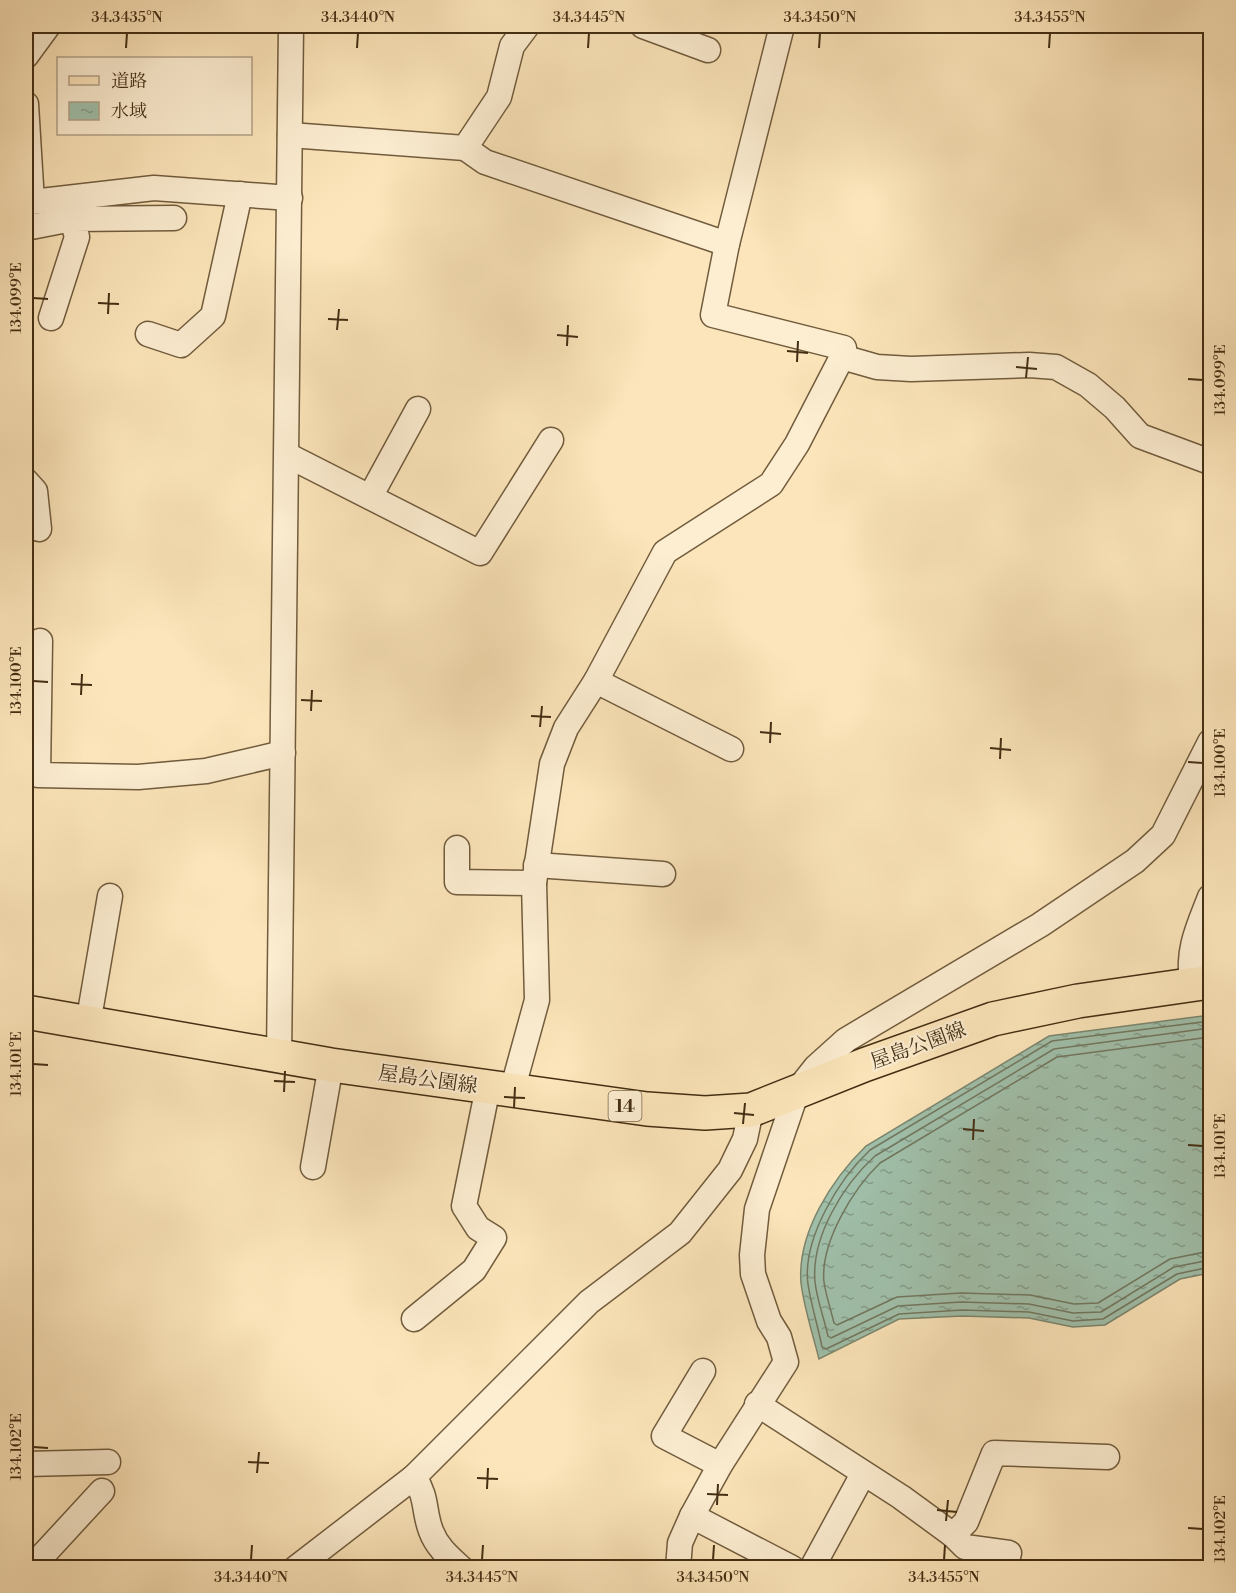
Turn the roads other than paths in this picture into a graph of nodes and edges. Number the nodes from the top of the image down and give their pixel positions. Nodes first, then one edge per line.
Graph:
1 (48, 26) edge
2 (291, 26) edge
3 (527, 26) edge
4 (643, 26) edge
5 (782, 26) edge
6 (708, 50) dead end
7 (26, 56) edge
8 (26, 104) edge
9 (290, 135) junction
10 (465, 148) junction
11 (240, 194) junction
12 (290, 198) junction
13 (29, 202) edge
14 (71, 208) junction
15 (174, 218) dead end
16 (26, 228) edge
17 (727, 244) junction
18 (51, 318) dead end
19 (148, 334) dead end
20 (842, 357) junction
21 (418, 409) dead end
22 (551, 440) dead end
23 (286, 455) junction
24 (1210, 462) edge
25 (26, 481) edge
26 (370, 497) junction
27 (39, 529) dead end
28 (40, 641) dead end
29 (596, 681) junction
30 (1210, 742) edge
31 (731, 749) dead end
32 (283, 753) junction
33 (457, 848) dead end
34 (535, 874) junction
35 (663, 874) dead end
36 (110, 896) dead end
37 (1210, 897) edge
38 (1201, 983) edge
39 (26, 1012) edge
40 (88, 1024) junction
41 (279, 1058) junction
42 (331, 1065) junction
43 (500, 1089) junction
44 (797, 1091) junction
45 (751, 1110) junction
46 (313, 1167) dead end
47 (414, 1318) dead end
48 (703, 1371) dead end
49 (758, 1404) junction
50 (1107, 1456) dead end
51 (108, 1462) dead end
52 (26, 1464) edge
53 (720, 1465) junction
54 (863, 1474) junction
55 (414, 1477) junction
56 (102, 1491) dead end
57 (692, 1516) junction
58 (953, 1535) junction
59 (31, 1568) edge
60 (296, 1568) edge
61 (462, 1568) edge
62 (678, 1568) edge
63 (792, 1568) edge
64 (812, 1568) edge
65 (1005, 1568) edge

1 - 7 street
2 - 9 street
3 - 10 street
4 - 6 street
5 - 17 street
8 - 13 street
9 - 10 street
9 - 12 street
10 - 17 street
11 - 12 street
11 - 14 street
11 - 19 street
12 - 23 street
13 - 14 street
14 - 15 street
14 - 16 street
14 - 18 street
17 - 20 street
20 - 24 street
20 - 29 street
21 - 26 street
22 - 26 street
23 - 26 street
23 - 32 street
25 - 27 street
28 - 32 street
29 - 31 street
29 - 34 street
30 - 44 street
32 - 41 street
33 - 34 street
34 - 35 street
34 - 43 street
36 - 40 street
37 - 38 street
38 - 44 main road, 屋島公園線 / 14
39 - 40 main road, 屋島公園線 / 14
40 - 41 main road, 屋島公園線 / 14
41 - 42 main road, 屋島公園線 / 14
42 - 43 main road, 屋島公園線 / 14
42 - 46 street
43 - 45 main road, 屋島公園線 / 14
43 - 47 street
44 - 45 main road, 屋島公園線 / 14
44 - 49 street
45 - 55 street
48 - 53 street
49 - 53 street
49 - 54 street
50 - 58 street
51 - 52 street
53 - 57 street
54 - 58 street
54 - 64 street
55 - 60 street
55 - 61 street
56 - 59 street
57 - 62 street
57 - 63 street
58 - 65 street

